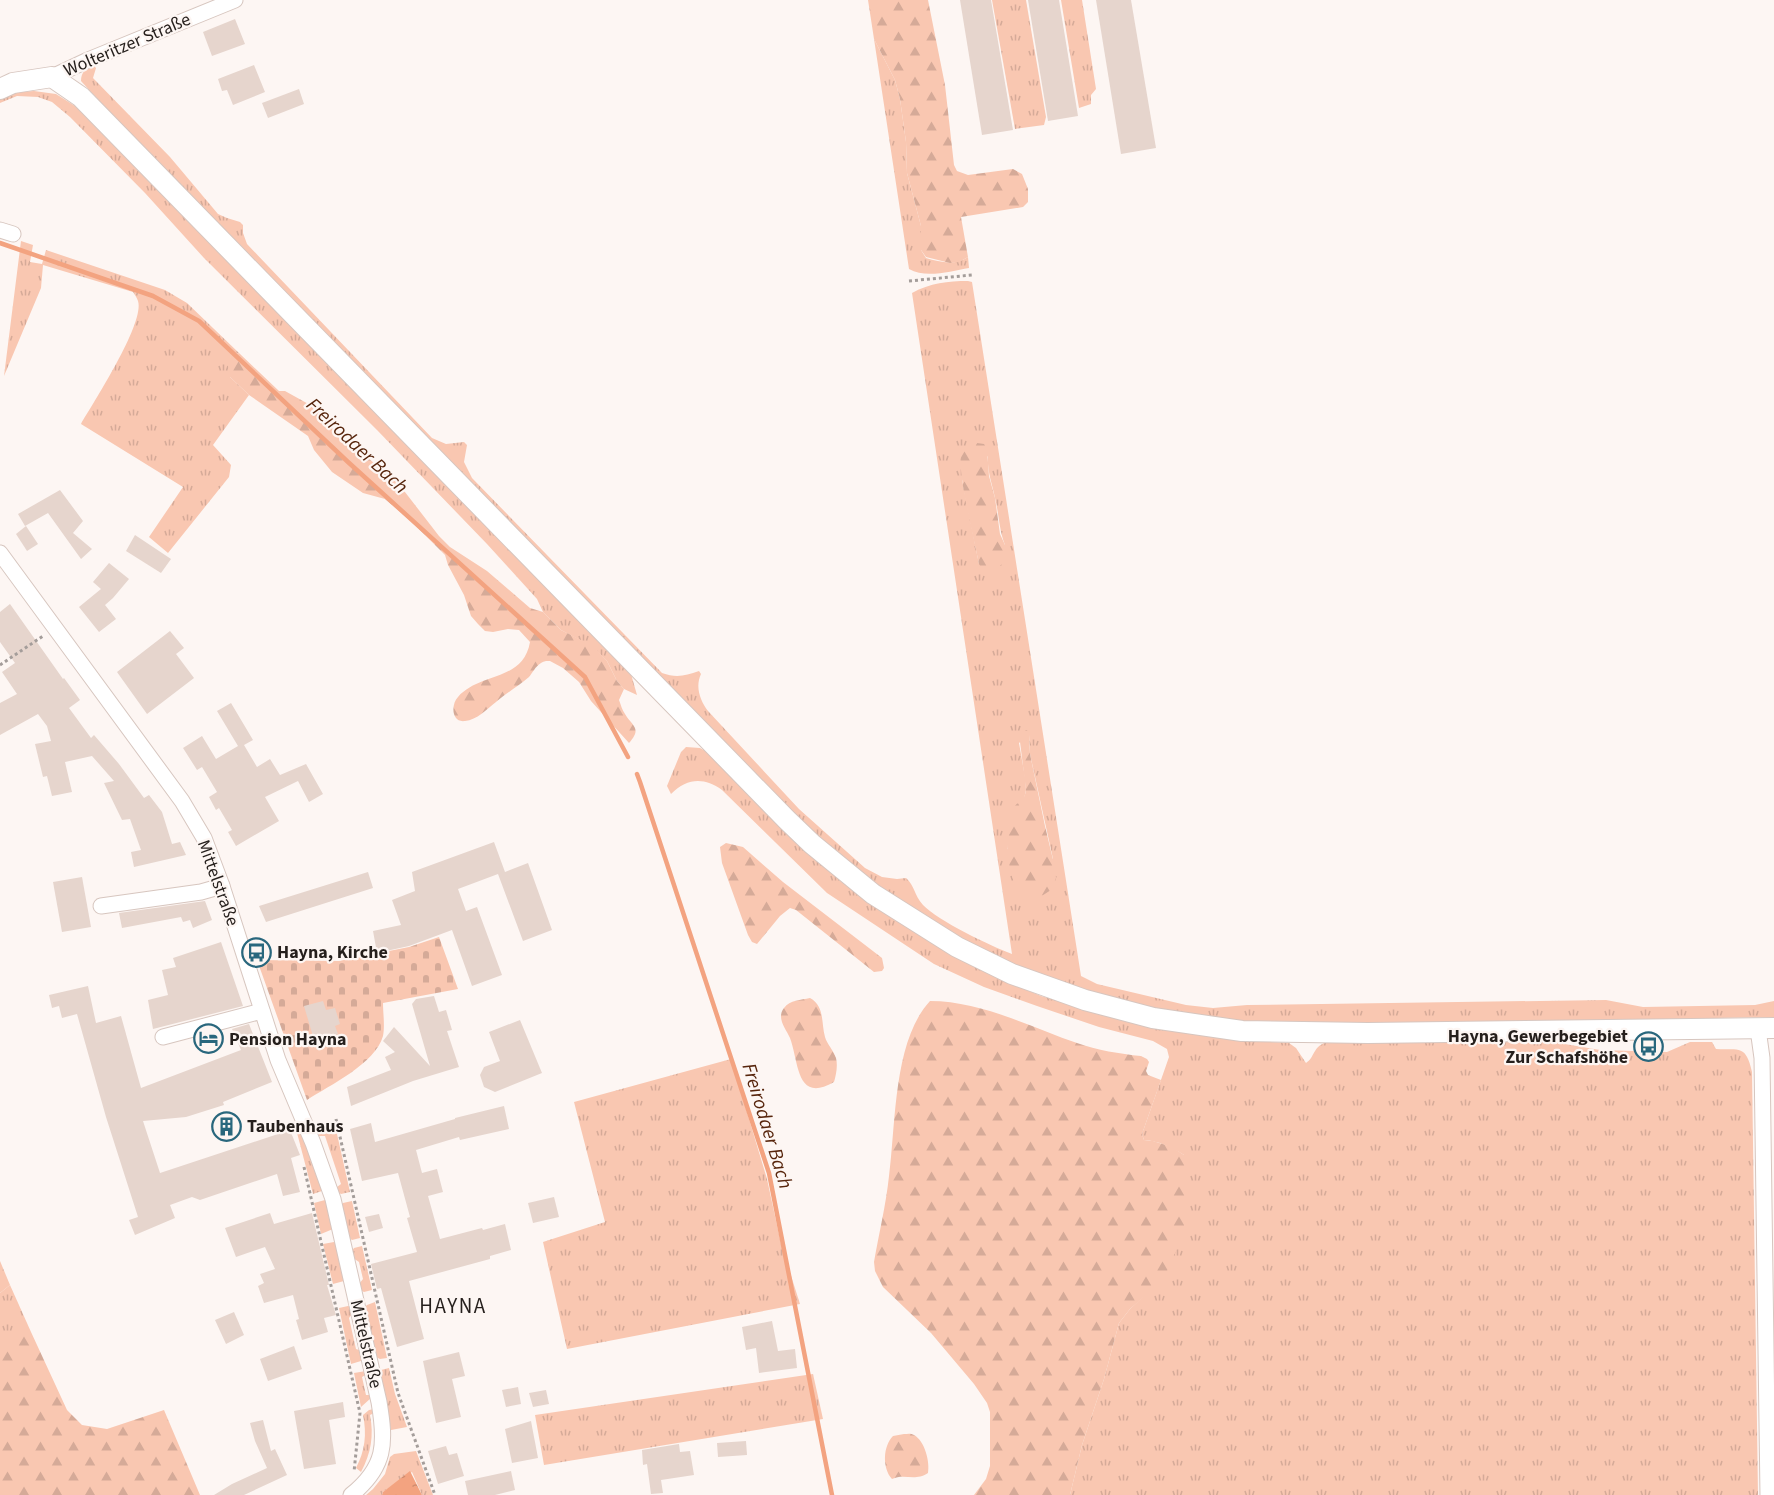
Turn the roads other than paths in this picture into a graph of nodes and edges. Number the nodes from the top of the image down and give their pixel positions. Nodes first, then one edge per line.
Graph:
1 (234, 0) edge
2 (52, 77) junction
3 (0, 89) edge
4 (0, 554) edge
5 (222, 886) junction
6 (101, 906) dead end
7 (262, 1011) junction
8 (1766, 1028) edge
9 (163, 1037) dead end
10 (351, 1495) edge
11 (1768, 1495) edge

1 - 2 street, Wolteritzer Straße
2 - 3 main road
2 - 8 main road
4 - 5 street, Mittelstraße
5 - 6 street
5 - 7 street, Mittelstraße
7 - 9 street
7 - 10 street, Mittelstraße
8 - 11 street

